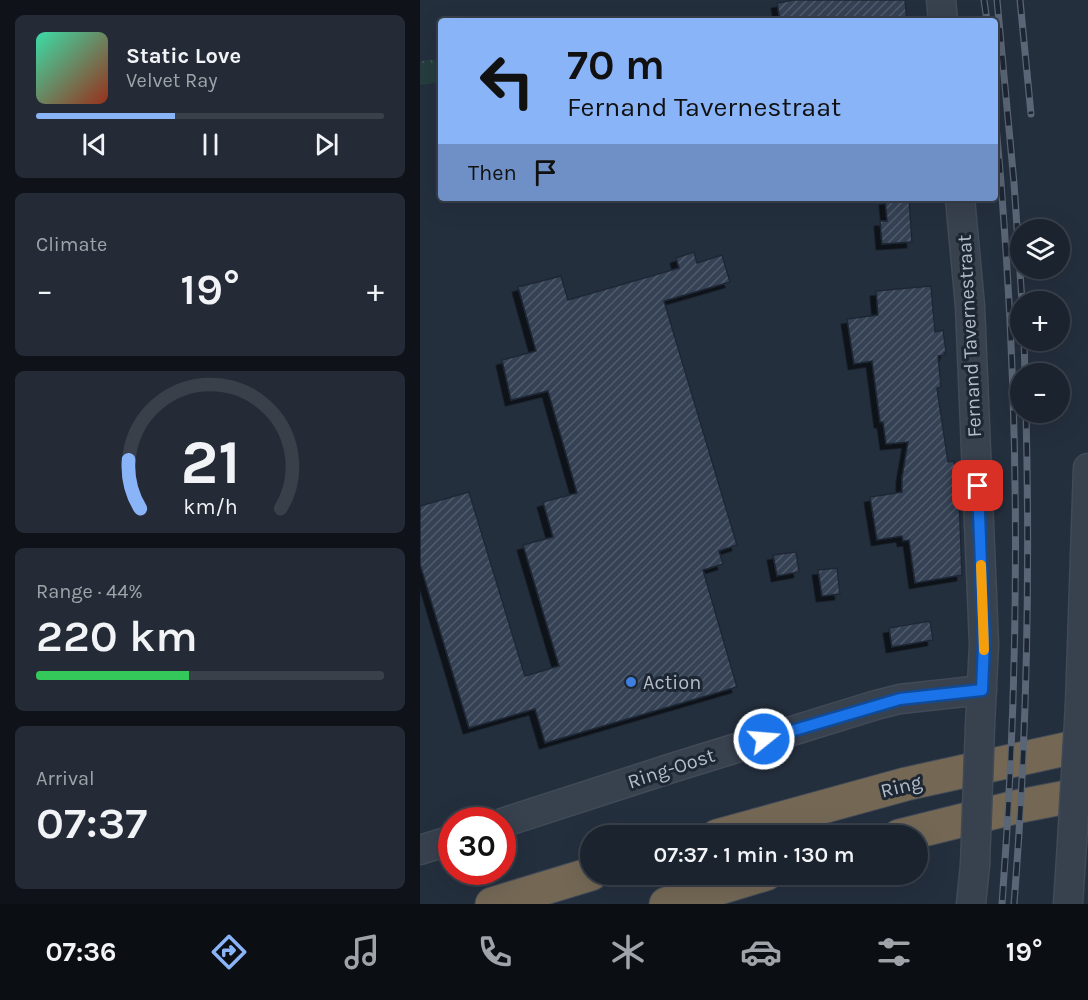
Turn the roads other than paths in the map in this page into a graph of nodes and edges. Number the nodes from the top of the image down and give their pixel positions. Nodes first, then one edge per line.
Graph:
1 (941, 0) edge
2 (943, 18) edge
3 (960, 201) edge
4 (1088, 468) edge
5 (982, 690) junction
6 (1088, 744) edge
7 (1088, 793) edge
8 (516, 818) edge
9 (757, 825) edge
10 (928, 829) edge
11 (438, 844) edge
12 (420, 850) edge
13 (580, 877) edge
14 (729, 885) edge
15 (1075, 888) edge
16 (492, 904) edge
17 (666, 904) edge
18 (971, 904) edge

1 - 2 street
3 - 5 street, Fernand Tavernestraat
4 - 15 street, bridge
5 - 8 street, Ring-Oost
5 - 18 street, Fernand Tavernestraat, bridge
6 - 9 highway, Ring
7 - 10 highway
11 - 12 street
13 - 16 highway
14 - 17 highway

